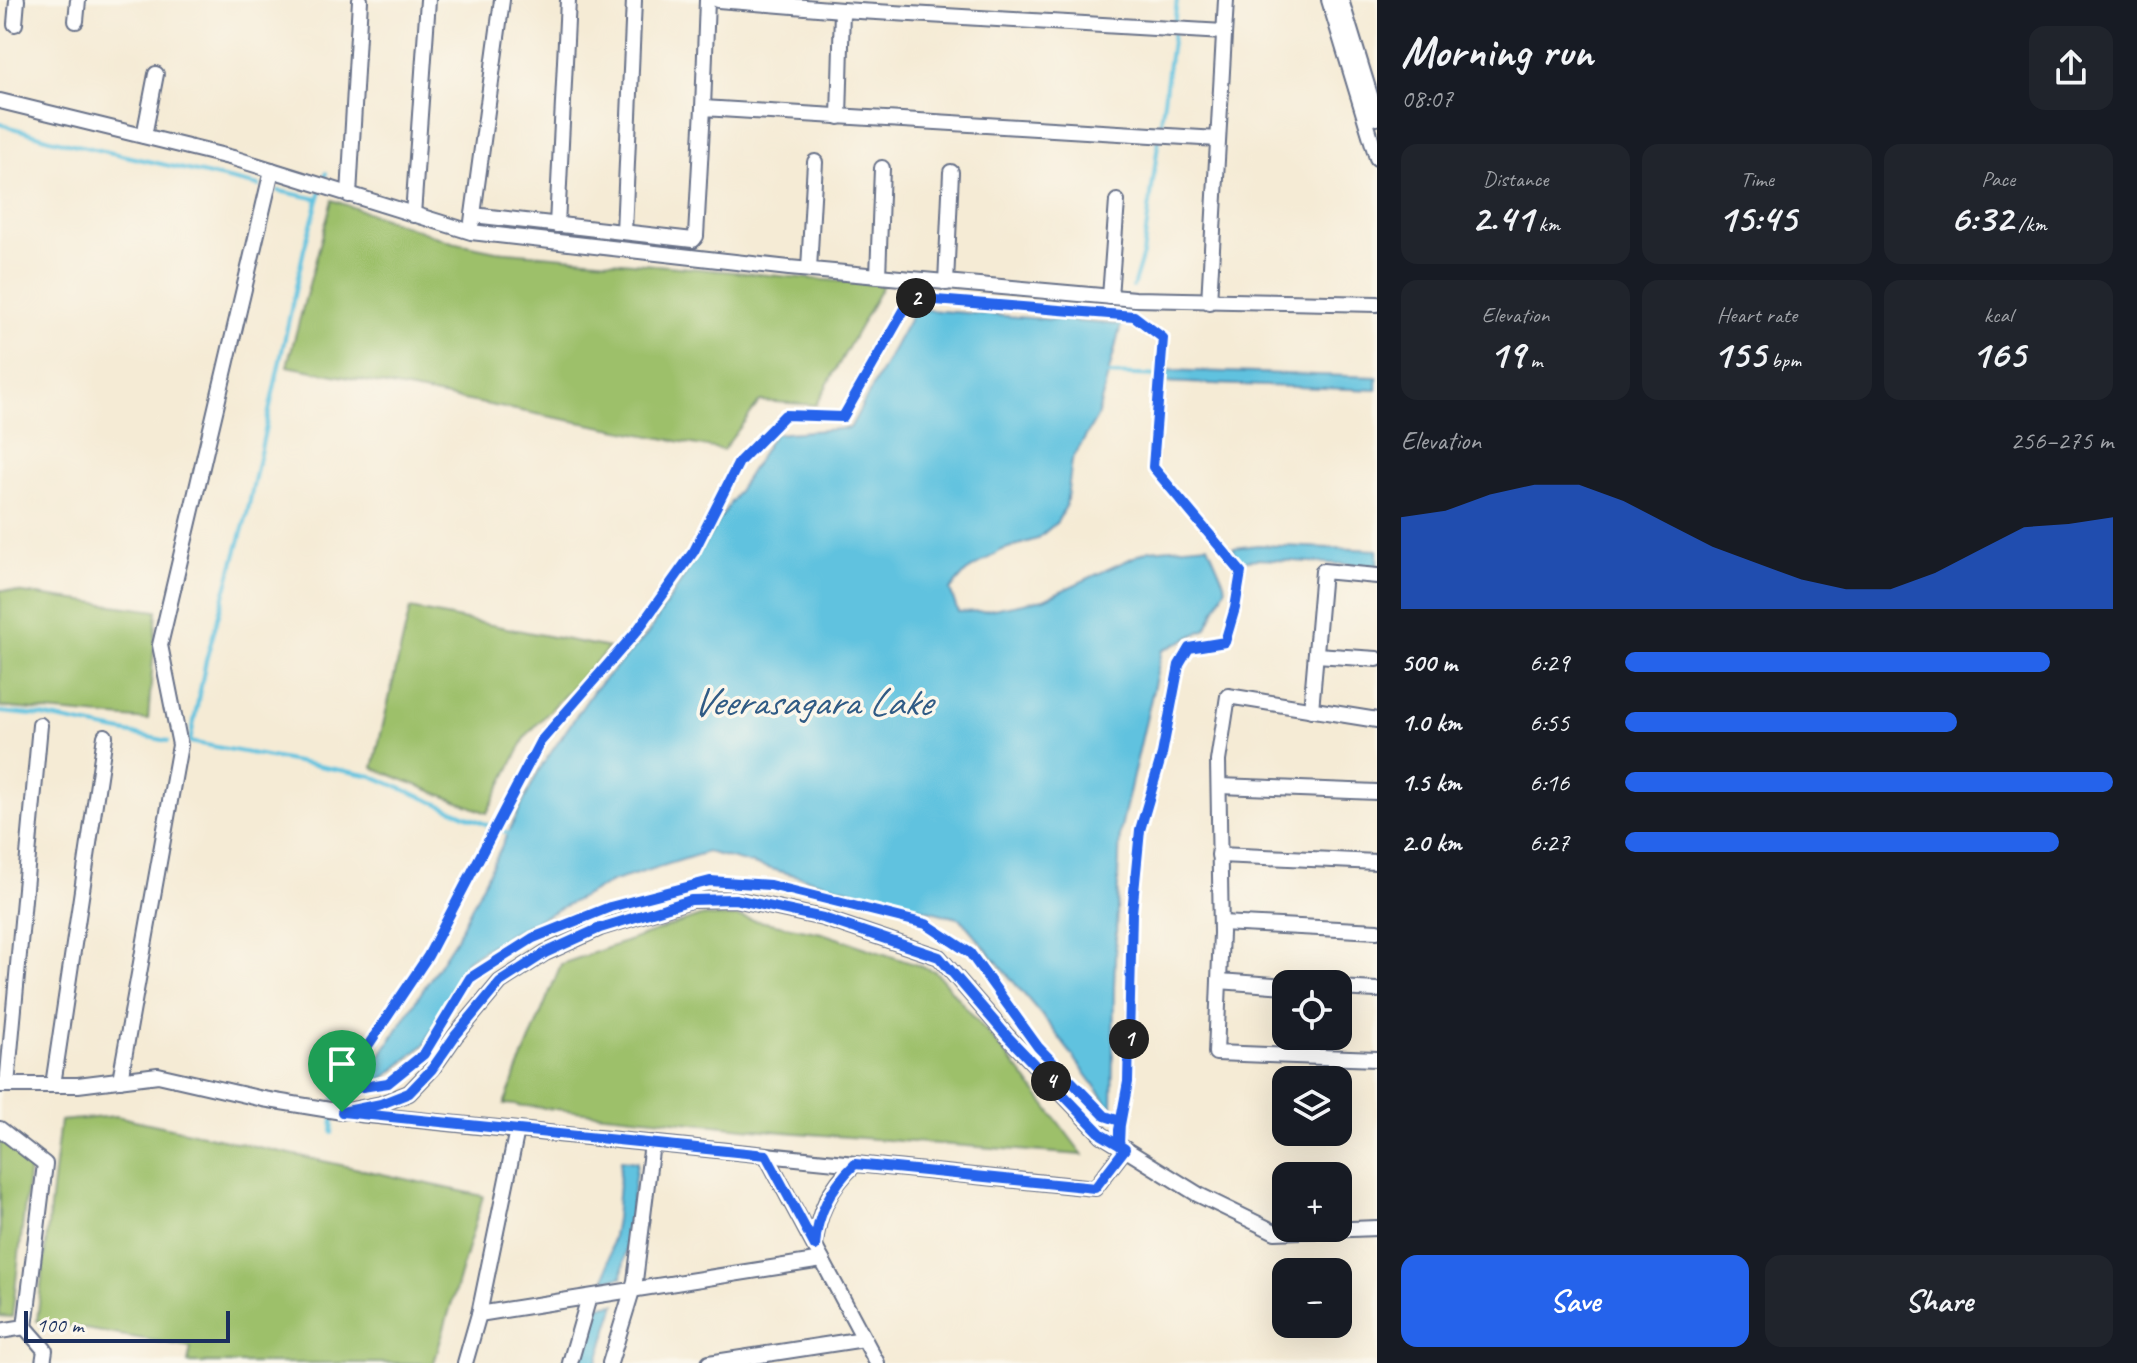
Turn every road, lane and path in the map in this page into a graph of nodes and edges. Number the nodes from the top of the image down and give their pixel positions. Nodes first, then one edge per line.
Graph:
1 (17, 0) edge
2 (78, 0) edge
3 (360, 0) edge
4 (428, 0) edge
5 (502, 0) edge
6 (568, 0) edge
7 (634, 0) edge
8 (707, 0) edge
9 (718, 0) edge
10 (1226, 0) edge
11 (1329, 0) edge
12 (1341, 0) edge
13 (842, 10) junction
14 (76, 21) dead end
15 (15, 24) dead end
16 (1224, 32) junction
17 (156, 74) dead end
18 (0, 101) edge
19 (703, 108) junction
20 (839, 117) junction
21 (1377, 118) edge
22 (144, 136) junction
23 (1218, 139) junction
24 (1377, 158) edge
25 (815, 162) dead end
26 (882, 168) dead end
27 (272, 170) junction
28 (951, 172) dead end
29 (349, 195) junction
30 (1117, 201) dead end
31 (413, 215) junction
32 (473, 215) junction
33 (557, 225) junction
34 (471, 232) junction
35 (624, 232) junction
36 (809, 269) junction
37 (878, 276) junction
38 (946, 283) junction
39 (1110, 297) junction
40 (1209, 302) junction
41 (1377, 304) edge
42 (1377, 576) edge
43 (1316, 655) junction
44 (1377, 659) edge
45 (1311, 710) junction
46 (1377, 720) edge
47 (40, 725) dead end
48 (105, 736) dead end
49 (1219, 786) junction
50 (1377, 792) edge
51 (1219, 855) junction
52 (1377, 862) edge
53 (695, 885) dead end
54 (653, 896) dead end
55 (1221, 923) junction
56 (1377, 931) edge
57 (1219, 981) junction
58 (1272, 985) edge
59 (1352, 989) edge
60 (1377, 990) edge
61 (1038, 1047) dead end
62 (1377, 1059) edge
63 (120, 1080) junction
64 (4, 1085) edge
65 (53, 1085) junction
66 (1094, 1104) dead end
67 (342, 1112) junction
68 (1120, 1121) junction
69 (0, 1129) edge
70 (517, 1130) junction
71 (652, 1143) junction
72 (1122, 1147) junction
73 (766, 1155) junction
74 (855, 1164) junction
75 (1377, 1228) edge
76 (818, 1253) junction
77 (625, 1291) junction
78 (594, 1296) junction
79 (479, 1314) junction
80 (25, 1327) junction
81 (0, 1331) edge
82 (864, 1339) junction
83 (774, 1358) edge
84 (43, 1363) edge
85 (465, 1363) edge
86 (570, 1363) edge
87 (610, 1363) edge
88 (709, 1363) edge
89 (877, 1363) edge

1 - 15 street
2 - 14 street
3 - 29 street
4 - 31 street
5 - 32 street
6 - 33 street
7 - 35 street
8 - 19 street
9 - 13 street
10 - 16 street
11 - 24 street
12 - 21 street
13 - 16 street
13 - 20 street
16 - 23 street
17 - 22 street
18 - 22 street
19 - 20 street
19 - 35 street
20 - 23 street
22 - 27 street
23 - 40 street
25 - 36 street
26 - 37 street
27 - 29 street
27 - 63 street
28 - 38 street
29 - 31 street
30 - 39 street
31 - 34 street
32 - 33 street
32 - 34 street
33 - 35 street
34 - 36 street
36 - 37 street
37 - 38 street
38 - 39 street
39 - 40 street
40 - 41 street
42 - 43 street
43 - 44 street
43 - 45 street
45 - 46 street
45 - 49 street
47 - 64 street
48 - 65 street
49 - 50 street
49 - 51 street
51 - 52 street
51 - 55 street
53 - 61 path
54 - 68 path
55 - 56 street
55 - 57 street
57 - 58 street
57 - 62 street
59 - 60 street
63 - 65 street
63 - 67 street
64 - 65 street
66 - 68 path
67 - 70 street
67 - 72 street
68 - 72 path
69 - 80 street
70 - 71 street
70 - 79 street
71 - 73 street
71 - 77 street
72 - 74 street
72 - 75 street
73 - 74 street
73 - 76 street
74 - 76 street
76 - 77 street
76 - 82 street
77 - 78 street
77 - 87 street
78 - 79 street
78 - 86 street
79 - 85 street
80 - 81 street
80 - 84 street
82 - 83 street
82 - 89 street
83 - 88 street

